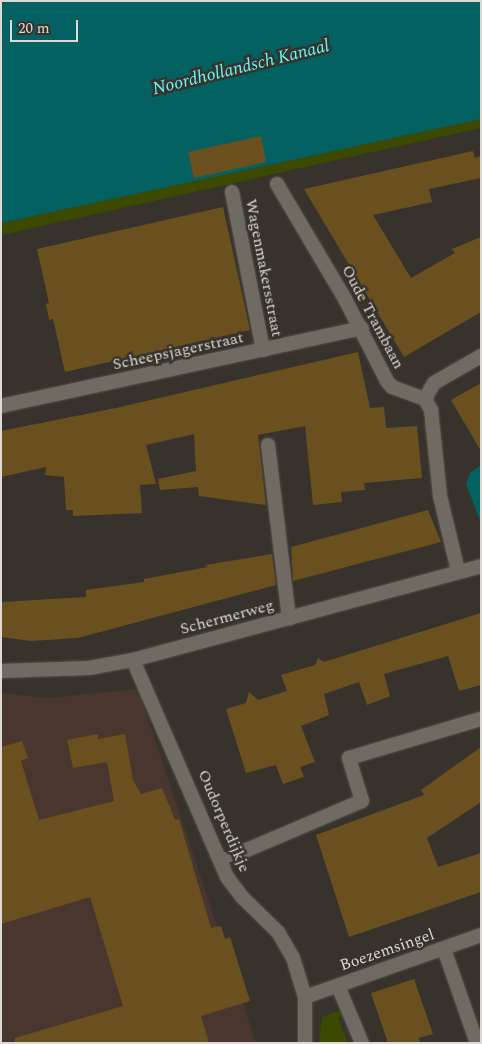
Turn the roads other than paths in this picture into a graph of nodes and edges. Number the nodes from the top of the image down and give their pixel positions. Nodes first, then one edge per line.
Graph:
1 (277, 184) dead end
2 (232, 192) dead end
3 (362, 328) junction
4 (263, 350) junction
5 (481, 356) edge
6 (425, 399) junction
7 (1, 406) edge
8 (268, 445) dead end
9 (481, 566) edge
10 (458, 571) junction
11 (289, 619) junction
12 (133, 660) junction
13 (1, 671) edge
14 (481, 719) edge
15 (221, 861) junction
16 (481, 935) edge
17 (444, 949) junction
18 (338, 986) junction
19 (304, 997) junction
20 (305, 1043) edge
21 (362, 1043) edge
22 (477, 1043) edge

1 - 3 street, Oude Trambaan
2 - 4 street, Wagenmakersstraat
3 - 4 street, Scheepsjagerstraat
3 - 6 street, Oude Trambaan
4 - 7 street, Scheepsjagerstraat
5 - 6 street
6 - 10 street
8 - 11 street
9 - 10 street, Schermerweg
10 - 11 street, Schermerweg
11 - 12 street, Schermerweg
12 - 13 street, Schermerweg
12 - 15 street, Oudorperdijkje
14 - 15 street
15 - 19 street, Oudorperdijkje
16 - 17 street, Boezemsingel
17 - 18 street, Boezemsingel
17 - 22 street
18 - 19 street, Boezemsingel
18 - 21 street
19 - 20 street, Oudorperdijkje

